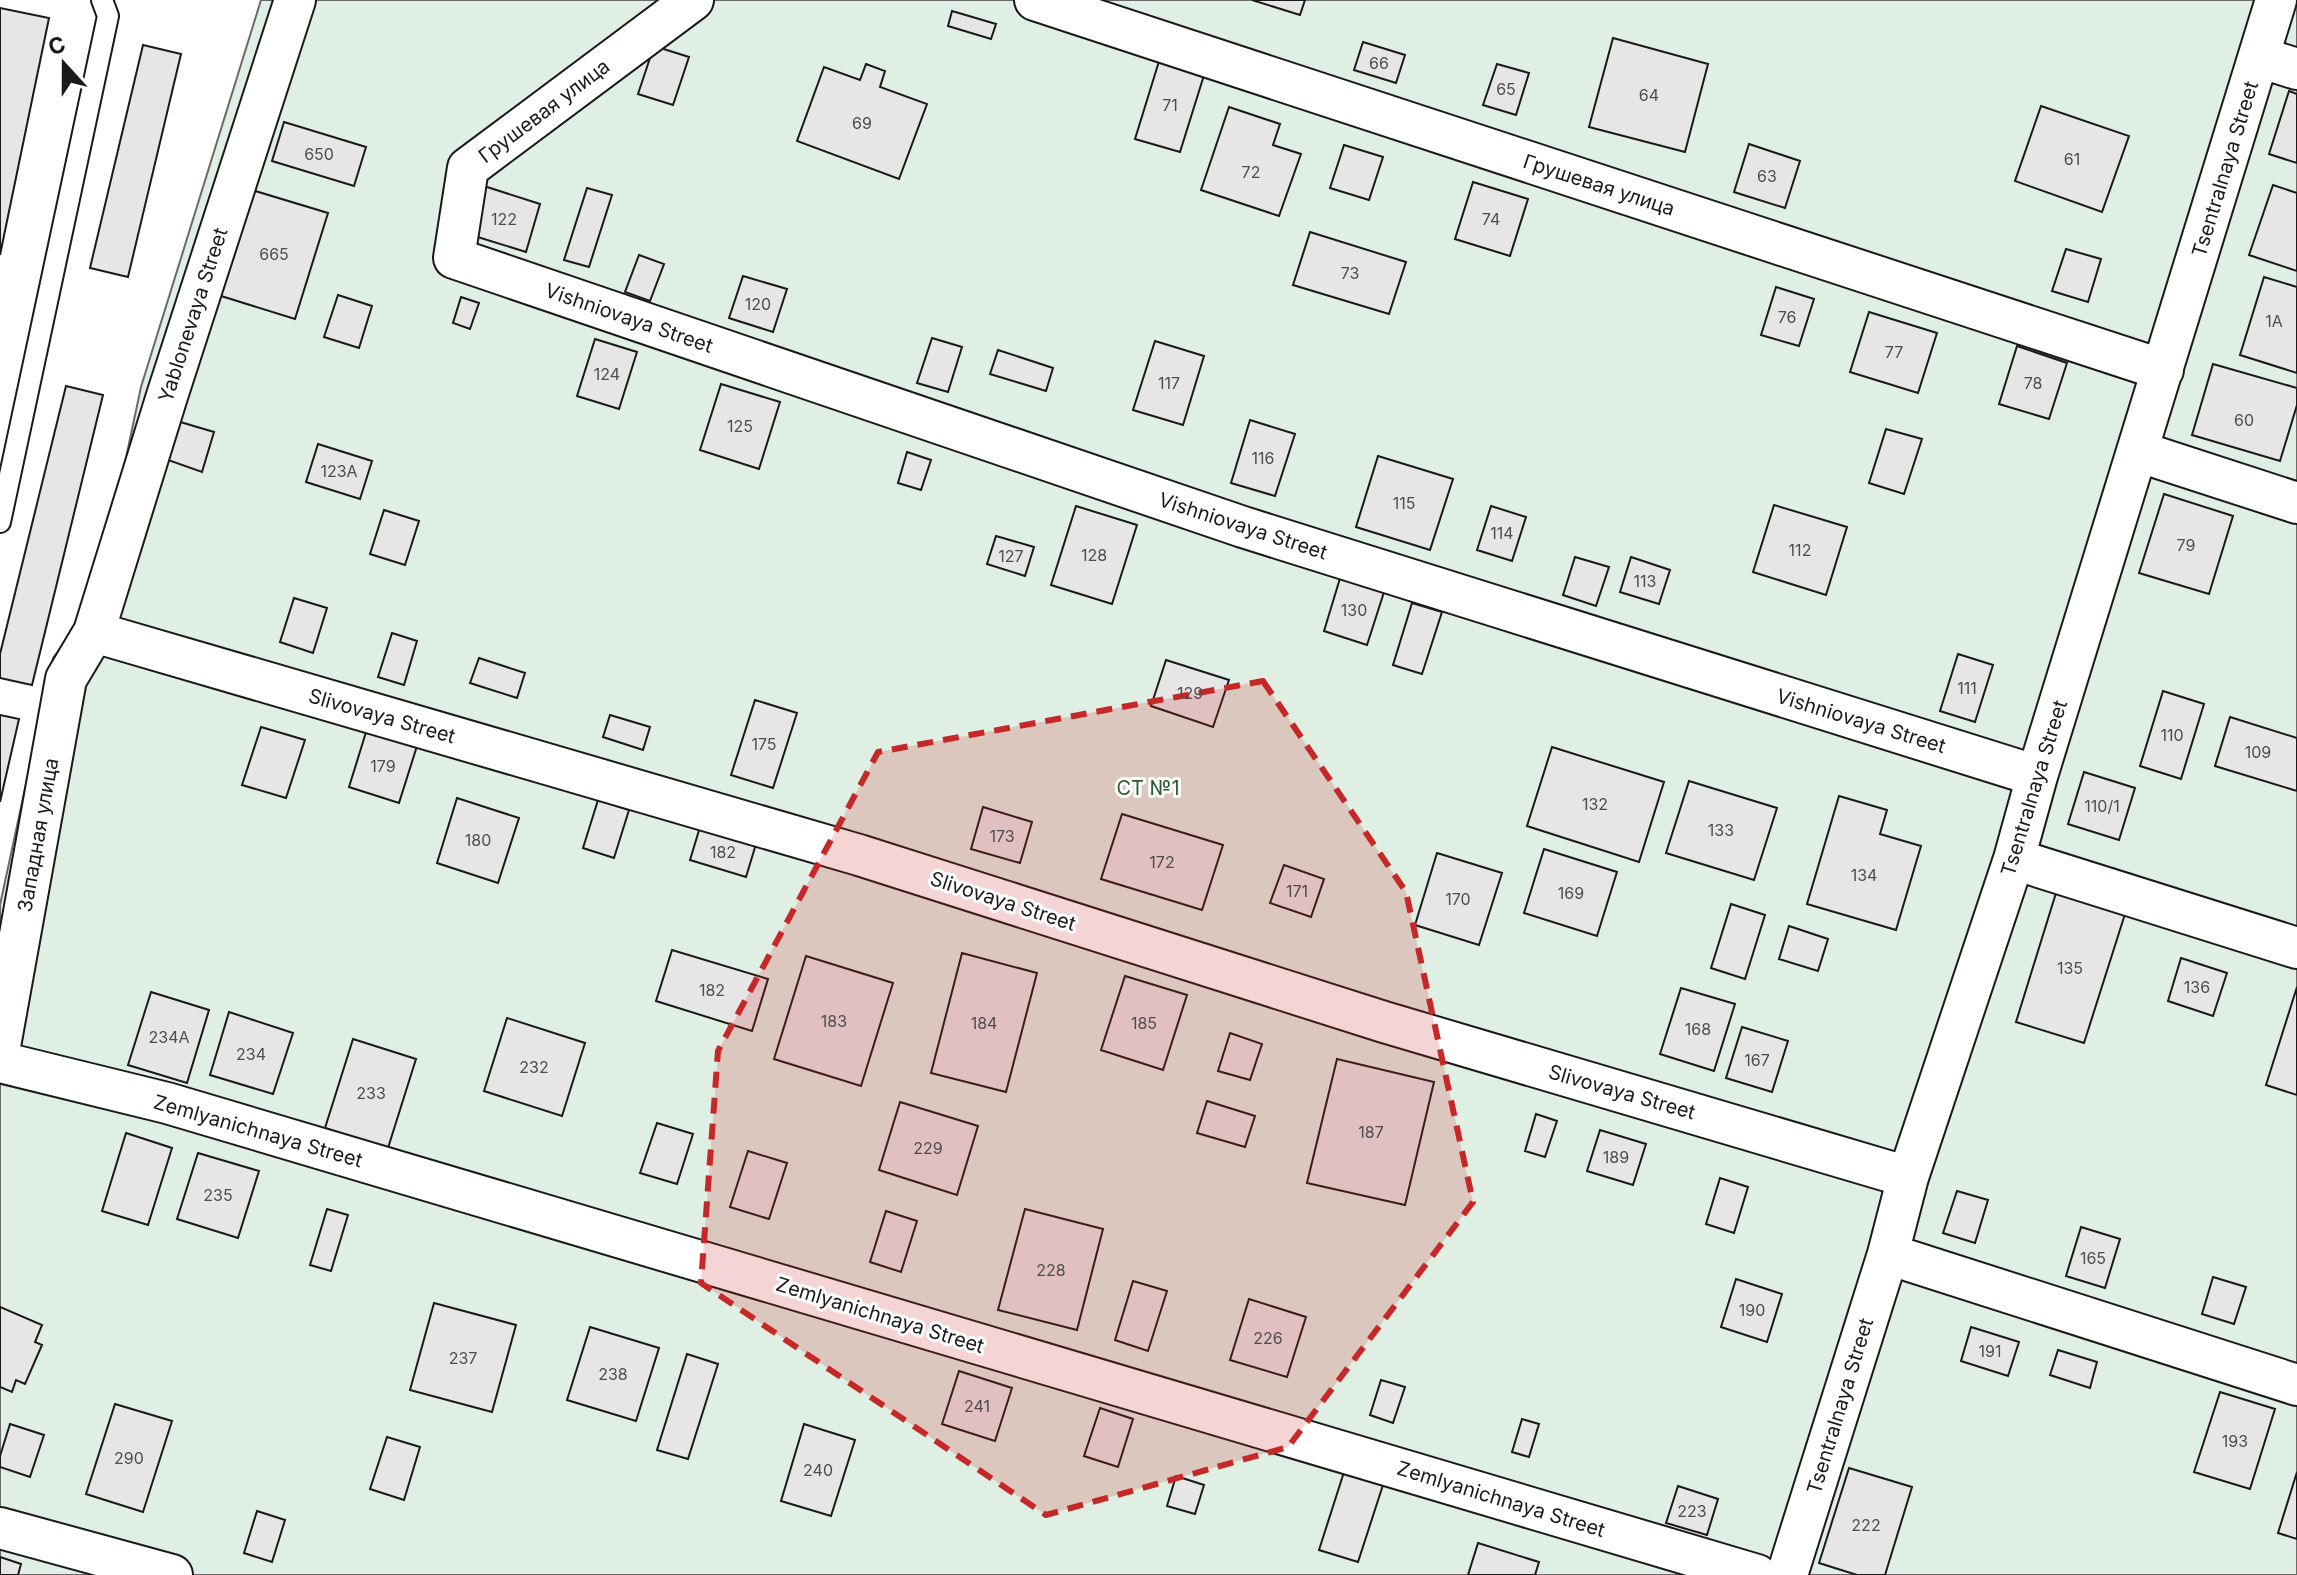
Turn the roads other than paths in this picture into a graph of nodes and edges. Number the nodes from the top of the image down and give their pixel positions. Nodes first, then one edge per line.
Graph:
1 (102, 0) edge
2 (295, 0) edge
3 (693, 0) edge
4 (1035, 0) edge
5 (2276, 0) edge
6 (2259, 57) junction
7 (2297, 69) edge
8 (454, 258) joint
9 (2163, 370) junction
10 (2137, 451) junction
11 (2297, 503) edge
12 (0, 522) edge
13 (94, 632) junction
14 (2037, 776) junction
15 (2014, 859) junction
16 (2297, 948) edge
17 (0, 1046) edge
18 (0, 1062) edge
19 (1908, 1177) junction
20 (1888, 1254) junction
21 (2297, 1385) edge
22 (0, 1528) edge
23 (172, 1575) edge
24 (1757, 1575) edge
25 (1787, 1575) edge

1 - 12 lane
2 - 13 street, Yablonevaya Street
3 - 8 street, Грушевая улица
4 - 9 street, Грушевая улица
5 - 6 street, Tsentralnaya Street
6 - 7 street
6 - 9 street, Tsentralnaya Street
8 - 14 street, Vishniovaya Street
9 - 10 street, Tsentralnaya Street
10 - 11 street
10 - 14 street, Tsentralnaya Street
13 - 17 street, Западная улица
13 - 19 street, Slivovaya Street
14 - 15 street, Tsentralnaya Street
15 - 16 street
15 - 19 street, Tsentralnaya Street
18 - 24 street, Zemlyanichnaya Street
19 - 20 street, Tsentralnaya Street
20 - 21 street
20 - 25 street, Tsentralnaya Street
22 - 23 street

